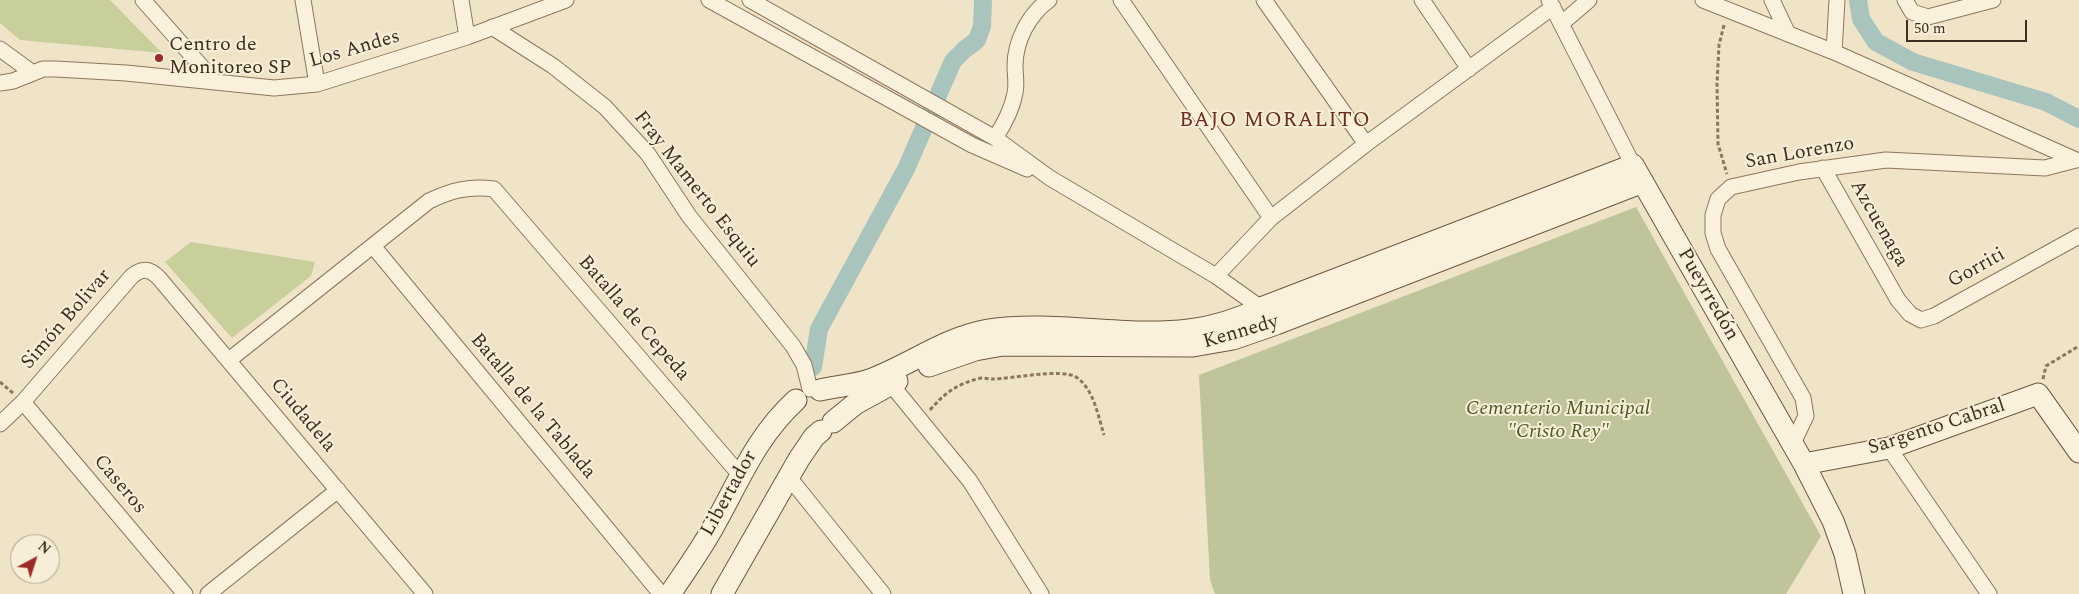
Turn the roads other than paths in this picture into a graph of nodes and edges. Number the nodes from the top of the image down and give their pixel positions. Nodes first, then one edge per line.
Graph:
1 (143, 0) edge
2 (303, 0) edge
3 (461, 0) edge
4 (566, 0) edge
5 (709, 0) edge
6 (750, 0) edge
7 (1049, 0) edge
8 (1121, 0) edge
9 (1264, 0) edge
10 (1422, 0) edge
11 (1589, 0) edge
12 (1703, 0) edge
13 (1772, 0) edge
14 (1836, 0) edge
15 (1993, 0) edge
16 (1551, 4) edge
17 (1909, 6) edge
18 (1562, 23) junction
19 (492, 27) junction
20 (1788, 34) junction
21 (467, 37) junction
22 (0, 49) edge
23 (1834, 52) junction
24 (1469, 69) junction
25 (32, 73) junction
26 (215, 82) junction
27 (0, 83) edge
28 (317, 84) junction
29 (995, 138) junction
30 (1366, 144) junction
31 (2077, 163) edge
32 (1823, 168) junction
33 (1638, 173) junction
34 (1050, 178) junction
35 (1271, 218) junction
36 (2079, 236) edge
37 (373, 246) junction
38 (146, 269) joint
39 (1216, 276) junction
40 (1898, 300) joint
41 (1261, 308) junction
42 (1276, 324) junction
43 (229, 360) junction
44 (887, 379) junction
45 (809, 393) junction
46 (22, 402) junction
47 (0, 424) edge
48 (827, 427) junction
49 (1792, 445) junction
50 (1889, 448) junction
51 (2079, 452) edge
52 (1804, 464) junction
53 (741, 476) junction
54 (788, 476) junction
55 (338, 490) junction
56 (185, 594) edge
57 (208, 594) edge
58 (424, 594) edge
59 (661, 594) edge
60 (670, 594) edge
61 (722, 594) edge
62 (883, 594) edge
63 (1041, 594) edge
64 (1854, 594) edge
65 (1989, 594) edge

1 - 26 street
2 - 28 street
3 - 21 street
4 - 19 street, Los Andes
5 - 34 street
6 - 29 street
7 - 29 street
8 - 35 street
9 - 30 street
10 - 24 street
11 - 18 street
12 - 20 street
13 - 20 street
14 - 23 street
15 - 17 street
16 - 18 street, Pueyrredón
16 - 24 street
18 - 33 street, Pueyrredón
19 - 21 street, Los Andes
19 - 45 street, Fray Mamerto Esquiu
20 - 23 street
21 - 28 street, Los Andes
22 - 25 street
23 - 31 street
24 - 30 street
25 - 26 street, Los Andes
25 - 27 street, Los Andes
26 - 28 street, Los Andes
29 - 34 street
30 - 35 street
31 - 32 street, San Lorenzo
32 - 40 street, Azcuenaga
32 - 49 street, San Lorenzo
33 - 41 street, Kennedy
33 - 42 street, Kennedy
33 - 49 street, Pueyrredón
34 - 39 street
35 - 39 street
36 - 40 street, Gorriti
37 - 43 street
37 - 53 street, Batalla de Cepeda
37 - 59 street, Batalla de la Tablada
38 - 43 street, Ciudadela
38 - 46 street, Simón Bolivar
39 - 41 street
41 - 42 street
41 - 44 street, Kennedy
42 - 44 street, Kennedy
43 - 55 street, Ciudadela
44 - 45 street, Kennedy
44 - 48 street, Kennedy
44 - 63 street
45 - 48 street
45 - 48 street
45 - 53 street, Libertador
46 - 47 street, Simón Bolivar
46 - 56 street, Caseros
48 - 54 street
49 - 52 street, Pueyrredón
50 - 51 street, Sargento Cabral
50 - 52 street, Sargento Cabral
50 - 65 street
52 - 64 street, Pueyrredón
53 - 60 street, Libertador
54 - 61 street
54 - 62 street
55 - 57 street
55 - 58 street, Ciudadela

